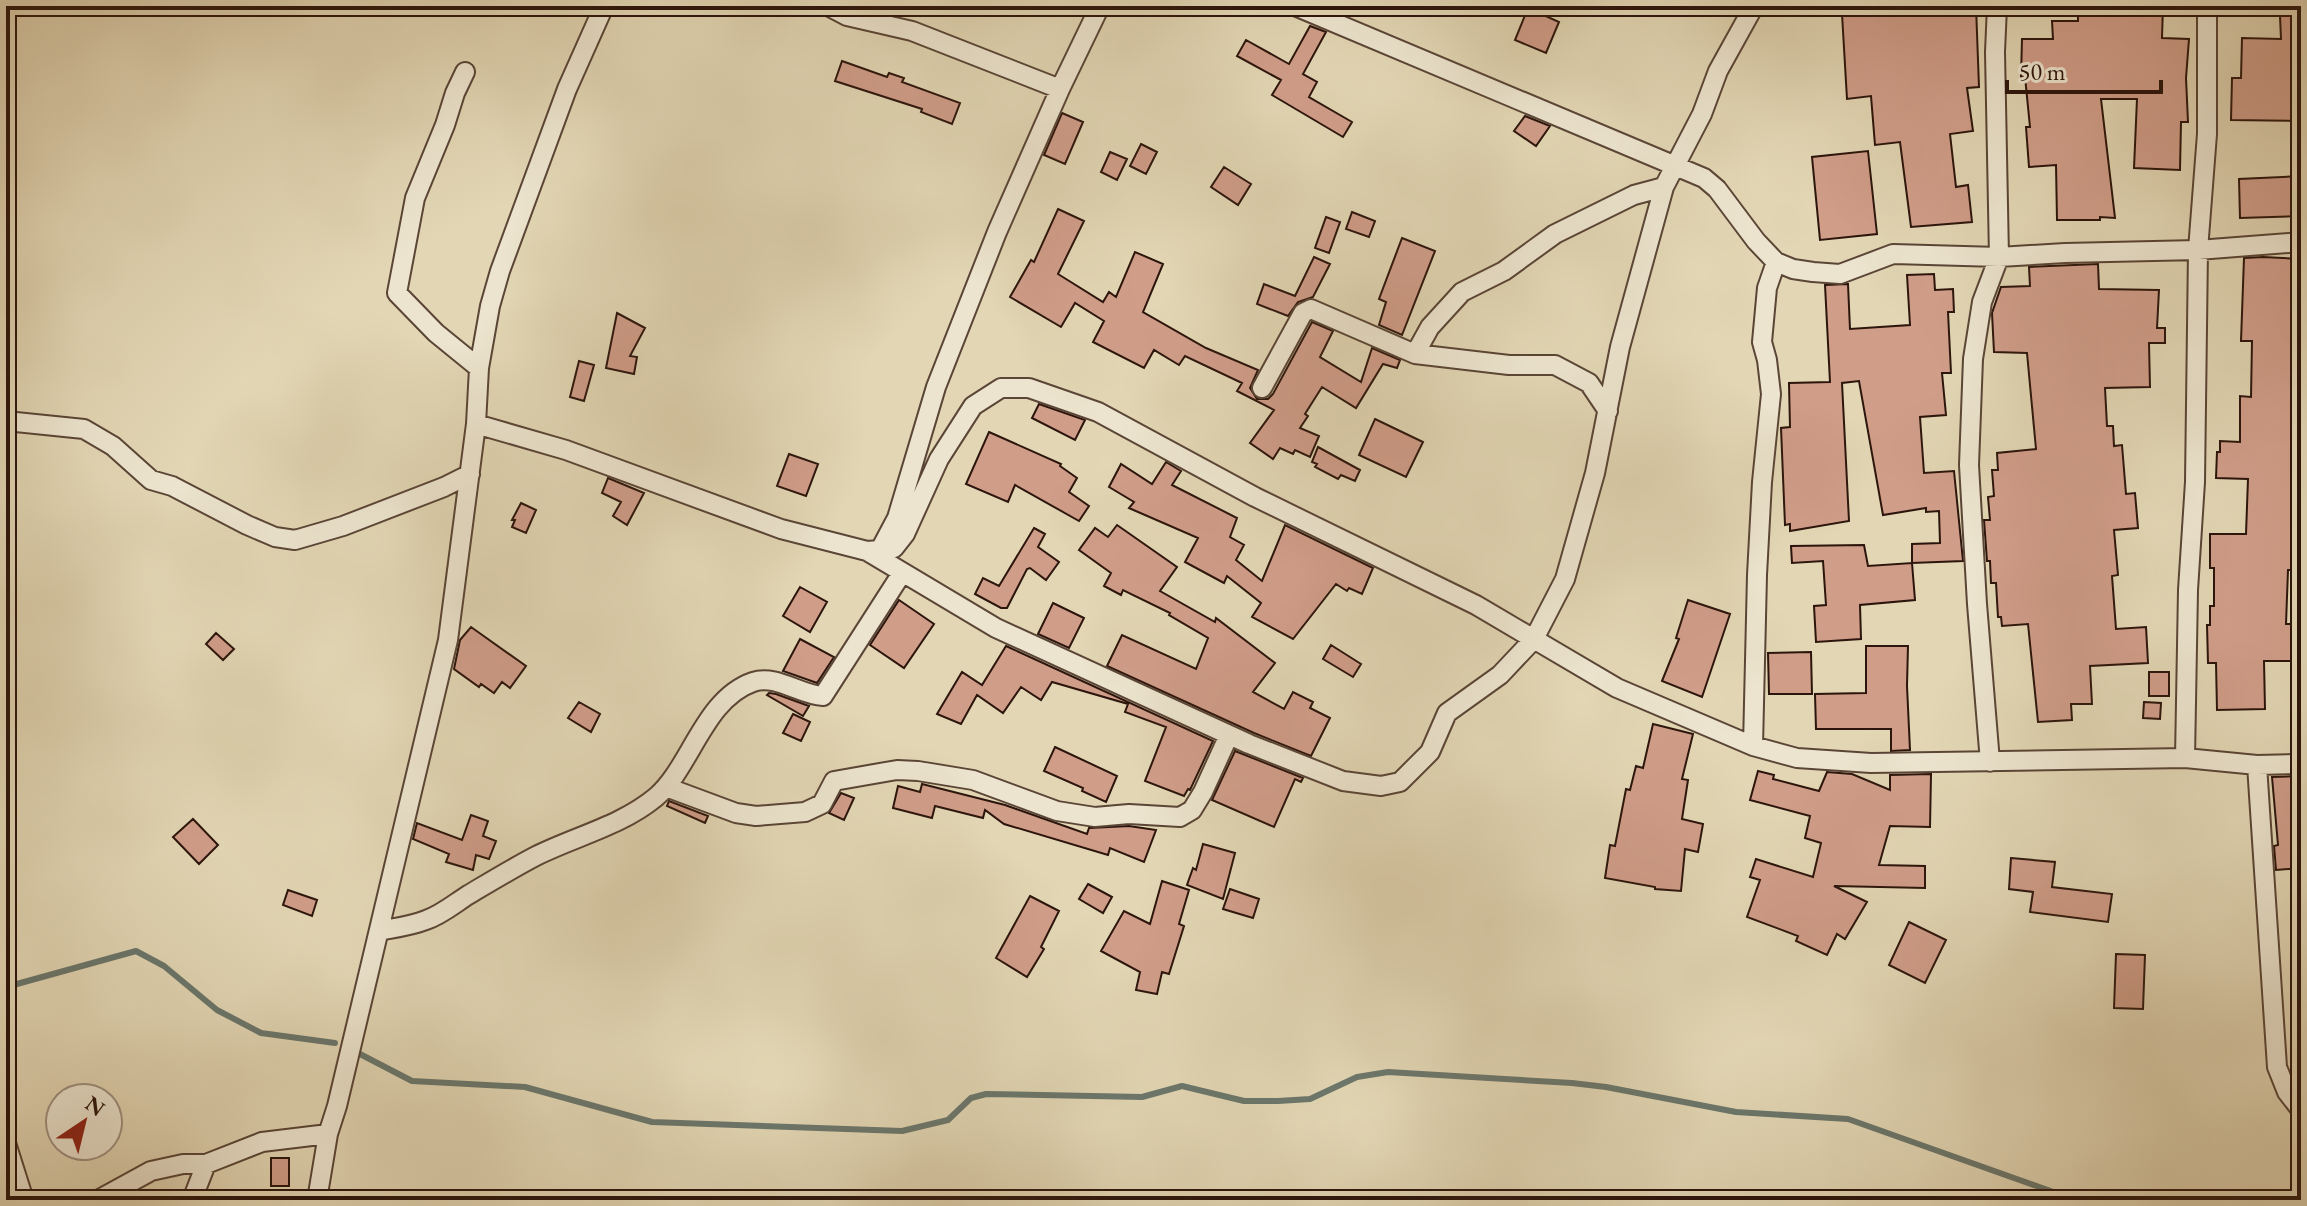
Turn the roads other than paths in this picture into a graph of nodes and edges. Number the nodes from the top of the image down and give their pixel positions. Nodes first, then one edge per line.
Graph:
1 (604, 6) edge
2 (828, 6) edge
3 (1100, 6) edge
4 (1295, 6) edge
5 (1754, 6) edge
6 (1997, 6) edge
7 (2207, 6) edge
8 (465, 72) dead end
9 (1060, 89) junction
10 (1674, 164) junction
11 (1664, 187) junction
12 (2301, 242) edge
13 (2198, 250) junction
14 (1999, 257) junction
15 (1776, 262) junction
16 (1415, 354) junction
17 (479, 368) junction
18 (1262, 388) dead end
19 (1608, 411) junction
20 (6, 421) edge
21 (476, 424) junction
22 (470, 474) junction
23 (874, 550) junction
24 (902, 573) junction
25 (1534, 639) junction
26 (1229, 735) junction
27 (1753, 746) junction
28 (2185, 758) junction
29 (1990, 762) junction
30 (2301, 764) edge
31 (2257, 765) junction
32 (666, 787) junction
33 (379, 931) junction
34 (2301, 1110) edge
35 (328, 1134) junction
36 (6, 1143) edge
37 (206, 1164) junction
38 (6, 1197) edge
39 (23, 1200) edge
40 (98, 1200) edge
41 (192, 1200) edge
42 (317, 1200) edge

1 - 17 street
2 - 9 street
3 - 9 street
4 - 10 street
5 - 10 street
6 - 14 street
7 - 13 street
8 - 17 street
9 - 23 street
10 - 11 street
10 - 15 street
11 - 16 street
11 - 19 street
12 - 13 street
13 - 14 street
13 - 28 street
14 - 15 street
14 - 29 street
15 - 27 street
16 - 18 street
16 - 19 street
17 - 21 street
19 - 25 street
20 - 22 street
21 - 22 street
21 - 23 street
22 - 33 street
23 - 24 street
23 - 25 street
24 - 26 street
24 - 32 street
25 - 26 street
25 - 27 street
26 - 32 street
27 - 29 street
28 - 29 street
28 - 31 street
30 - 31 street
31 - 34 street
32 - 33 street
33 - 35 street
35 - 37 street
35 - 42 street
36 - 39 street
37 - 40 street
37 - 41 street
38 - 39 street

